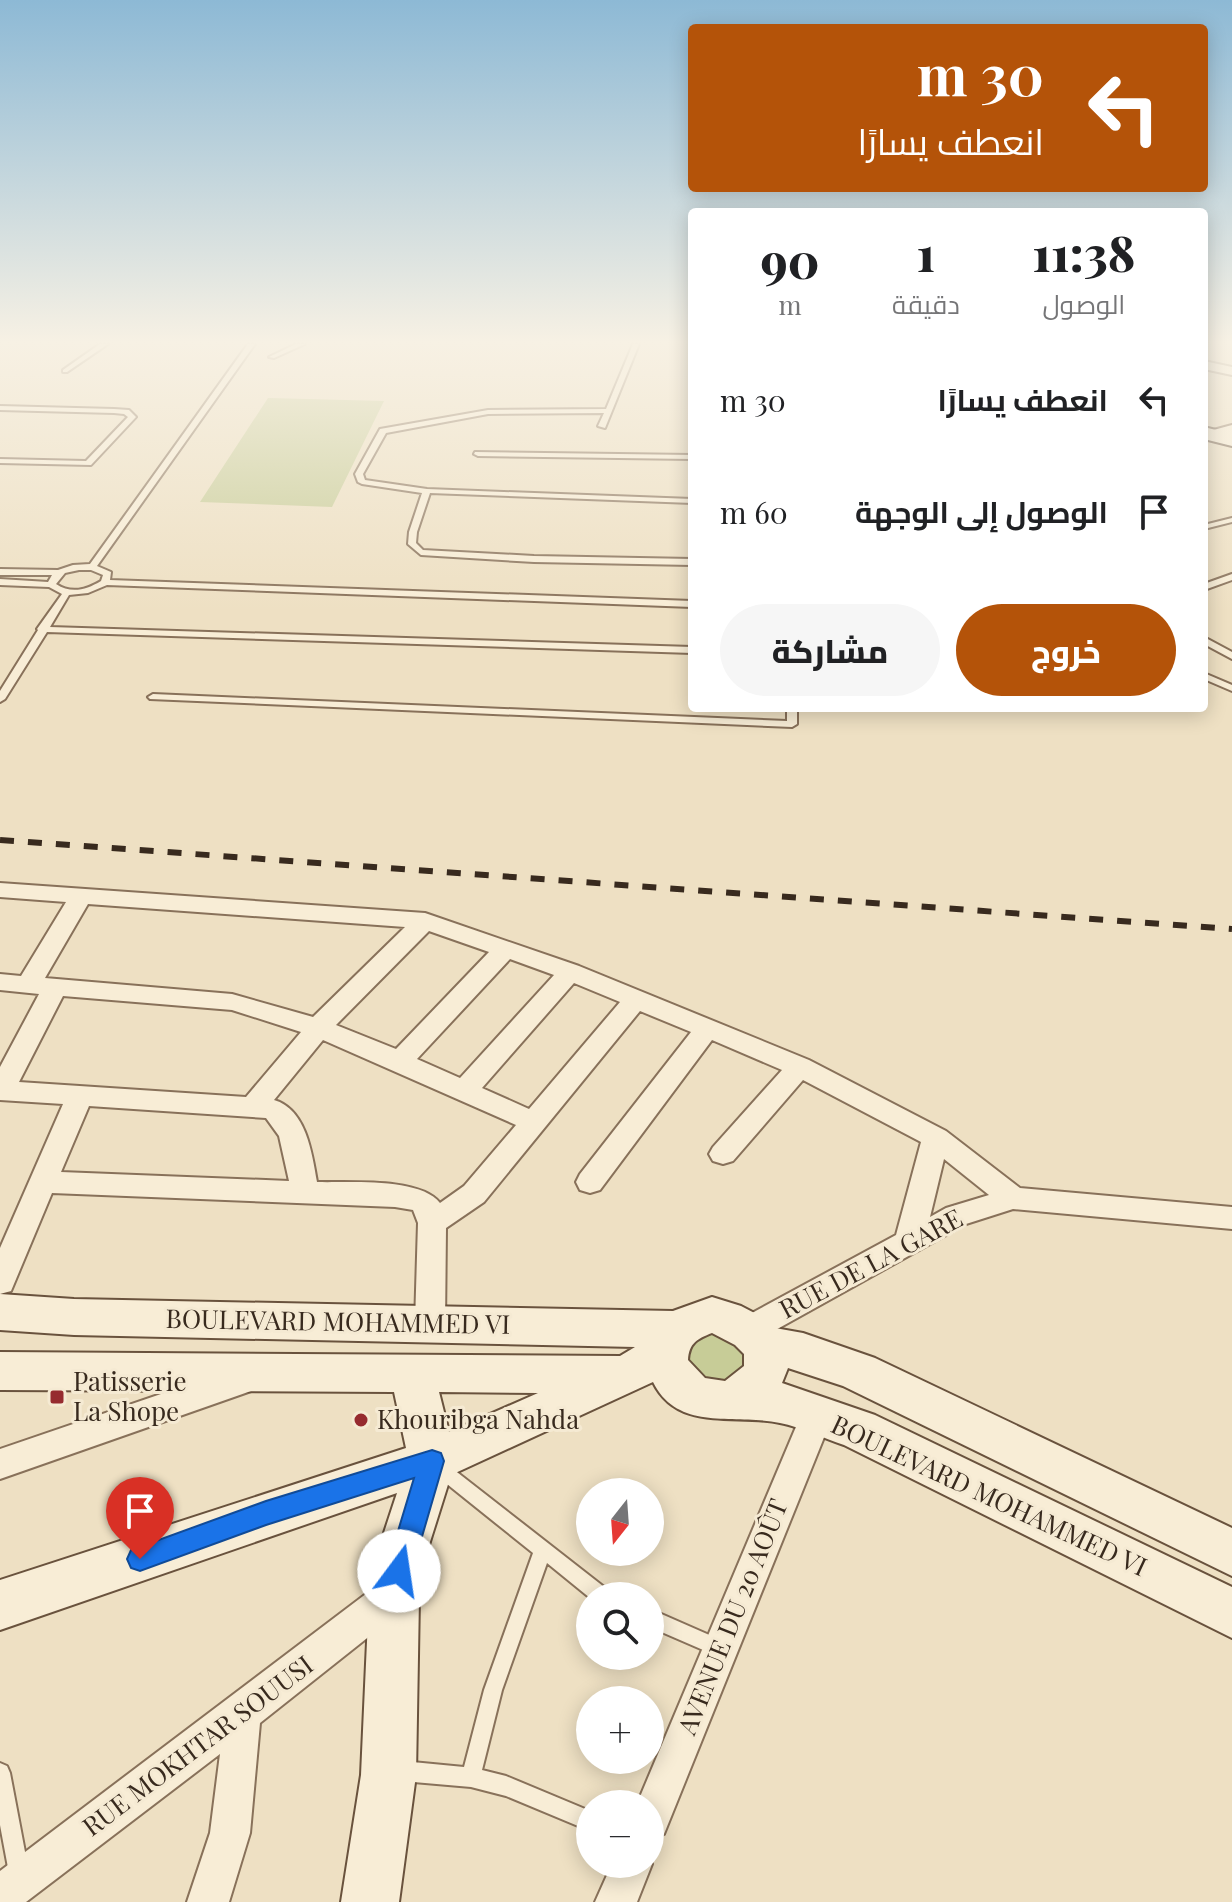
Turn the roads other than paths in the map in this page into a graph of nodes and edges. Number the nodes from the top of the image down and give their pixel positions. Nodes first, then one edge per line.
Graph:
1 (117, 433) edge
2 (188, 433) edge
3 (382, 433) edge
4 (1208, 435) edge
5 (1232, 440) edge
6 (478, 454) dead end
7 (688, 457) edge
8 (0, 461) edge
9 (427, 491) junction
10 (688, 501) edge
11 (1232, 520) edge
12 (1208, 526) edge
13 (688, 562) edge
14 (92, 567) junction
15 (0, 572) edge
16 (59, 573) junction
17 (1232, 577) edge
18 (0, 582) edge
19 (105, 582) junction
20 (51, 585) junction
21 (1208, 586) edge
22 (67, 592) junction
23 (688, 604) edge
24 (42, 629) junction
25 (1208, 642) edge
26 (688, 650) edge
27 (1232, 656) edge
28 (1208, 678) edge
29 (1232, 688) edge
30 (153, 697) dead end
31 (0, 699) edge
32 (792, 712) edge
33 (0, 890) edge
34 (81, 896) junction
35 (425, 921) junction
36 (507, 948) junction
37 (570, 972) junction
38 (0, 982) edge
39 (28, 985) junction
40 (55, 987) junction
41 (636, 999) junction
42 (708, 1027) junction
43 (318, 1028) junction
44 (398, 1063) junction
45 (800, 1067) junction
46 (0, 1091) edge
47 (464, 1091) junction
48 (79, 1097) junction
49 (253, 1107) junction
50 (534, 1122) junction
51 (936, 1138) junction
52 (723, 1154) dead end
53 (43, 1182) junction
54 (590, 1182) dead end
55 (305, 1194) junction
56 (1013, 1198) junction
57 (1232, 1218) edge
58 (432, 1223) junction
59 (908, 1244) junction
60 (0, 1282) edge
61 (0, 1312) edge
62 (430, 1324) junction
63 (757, 1337) junction
64 (660, 1356) junction
65 (0, 1371) edge
66 (262, 1374) junction
67 (413, 1375) junction
68 (740, 1397) junction
69 (817, 1415) junction
70 (432, 1461) junction
71 (0, 1464) edge
72 (543, 1550) junction
73 (1232, 1553) edge
74 (584, 1582) edge
75 (394, 1594) junction
76 (0, 1605) edge
77 (1232, 1613) edge
78 (664, 1624) edge
79 (720, 1649) junction
80 (242, 1714) junction
81 (387, 1769) junction
82 (0, 1773) edge
83 (471, 1777) junction
84 (662, 1790) edge
85 (576, 1815) edge
86 (626, 1878) edge
87 (10, 1888) edge
88 (208, 1902) edge
89 (370, 1902) edge
90 (616, 1902) edge

1 - 8 lane
2 - 14 lane
3 - 9 lane
4 - 5 main road
6 - 7 lane
9 - 10 lane
9 - 13 lane
11 - 12 lane
14 - 16 lane
14 - 19 lane
15 - 16 lane
16 - 20 lane
17 - 21 lane
18 - 20 lane
19 - 22 lane
19 - 23 lane
20 - 22 lane
22 - 24 lane
24 - 26 lane
24 - 31 lane
25 - 27 lane
28 - 29 lane
30 - 32 lane
33 - 34 street
34 - 35 street
34 - 39 street
35 - 36 street
35 - 43 street
36 - 37 street
36 - 44 street
37 - 41 street
37 - 47 street
38 - 39 street
39 - 40 street
40 - 43 street
40 - 46 street
41 - 42 street
41 - 50 street
42 - 45 street
42 - 54 street
43 - 44 street
43 - 49 street
44 - 47 street
45 - 51 street
45 - 52 street
46 - 48 street
47 - 50 street
48 - 49 street
48 - 53 street
49 - 55 street
50 - 58 street
51 - 56 street
51 - 59 street
53 - 55 street
53 - 60 street
55 - 58 street
56 - 57 street, RUE DE LA GARE
56 - 59 street, RUE DE LA GARE
58 - 62 street
59 - 63 street, RUE DE LA GARE
61 - 62 main road, BOULEVARD MOHAMMED VI
62 - 64 main road, BOULEVARD MOHAMMED VI
63 - 64 main road
63 - 68 main road
63 - 73 main road
64 - 67 main road
64 - 68 main road
64 - 70 main road
65 - 66 main road
66 - 67 main road
66 - 71 street
67 - 70 main road
68 - 69 main road, BOULEVARD MOHAMMED VI
69 - 77 main road, BOULEVARD MOHAMMED VI
69 - 79 street, AVENUE DU 20 AOÛT
70 - 72 lane
70 - 75 main road
70 - 76 main road
72 - 74 lane
72 - 83 lane
75 - 80 street, RUE MOKHTAR SOUUSI
75 - 81 main road
78 - 79 lane
79 - 84 street, AVENUE DU 20 AOÛT
80 - 87 street, RUE MOKHTAR SOUUSI
80 - 88 street
81 - 83 lane
81 - 89 main road
82 - 87 lane
83 - 85 lane
86 - 90 street

